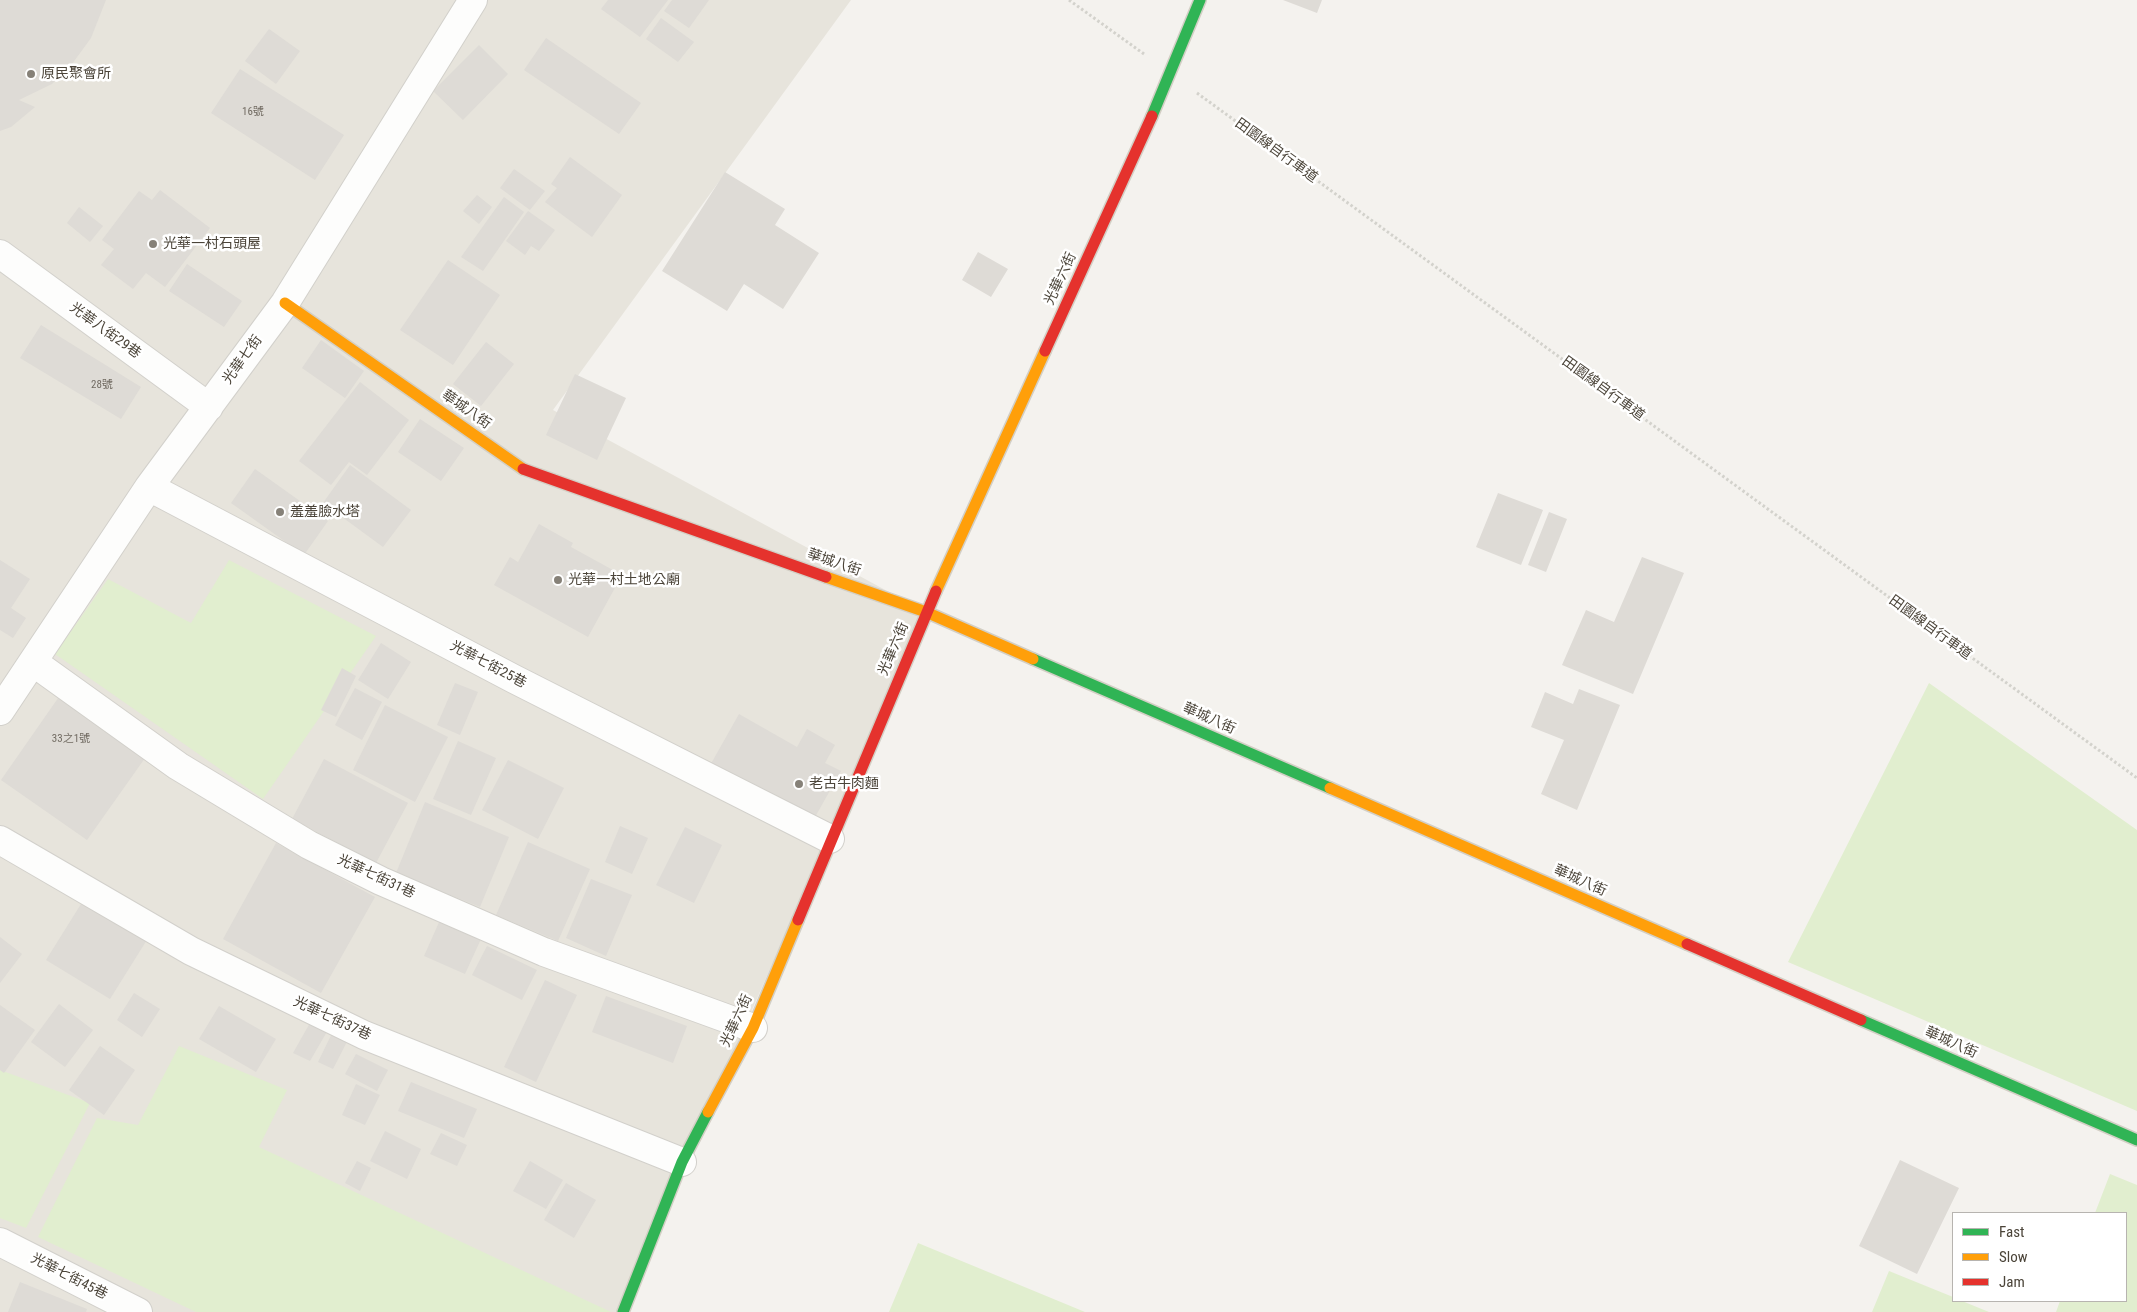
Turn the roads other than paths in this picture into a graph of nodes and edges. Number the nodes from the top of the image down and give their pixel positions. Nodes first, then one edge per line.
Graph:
1 (473, 0) edge
2 (1200, 0) edge
3 (0, 254) edge
4 (285, 303) junction
5 (209, 407) junction
6 (149, 488) junction
7 (926, 612) junction
8 (32, 662) junction
9 (0, 711) edge
10 (830, 839) junction
11 (0, 840) edge
12 (752, 1028) junction
13 (2137, 1140) edge
14 (682, 1162) junction
15 (0, 1242) edge
16 (138, 1312) edge
17 (623, 1312) edge

1 - 4 street, 光華七街
2 - 7 street, 光華六街
3 - 5 street, 光華八街29巷
4 - 5 street, 光華七街
4 - 7 street, 華城八街
5 - 6 street, 光華七街
6 - 8 street, 光華七街
6 - 10 street, 光華七街25巷
7 - 10 street, 光華六街
7 - 13 street, 華城八街
8 - 9 street, 光華七街
8 - 12 street, 光華七街31巷
10 - 12 street, 光華六街
11 - 14 street, 光華七街37巷
12 - 14 street, 光華六街
14 - 17 street, 光華六街
15 - 16 street, 光華七街45巷

